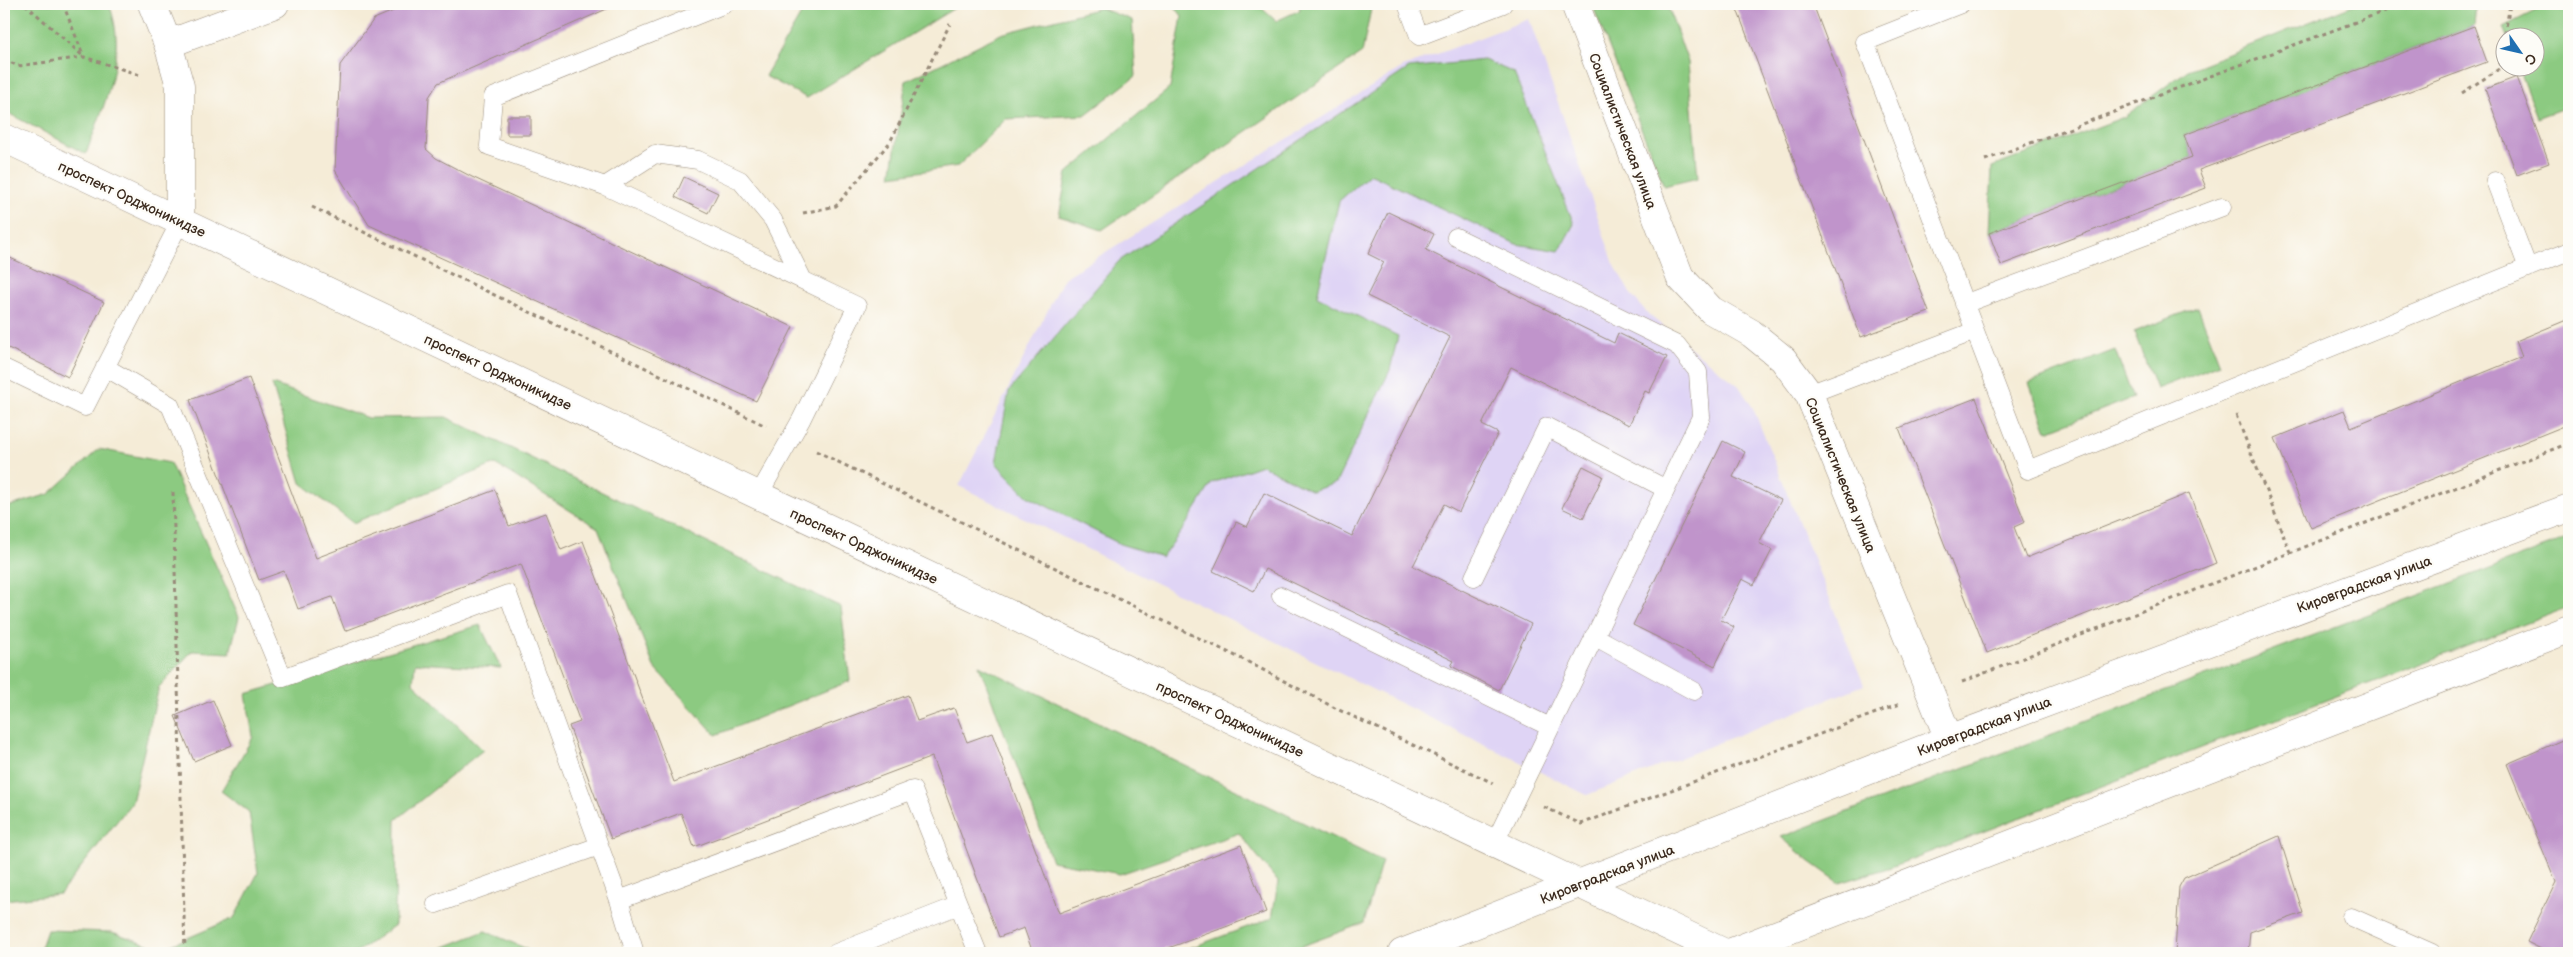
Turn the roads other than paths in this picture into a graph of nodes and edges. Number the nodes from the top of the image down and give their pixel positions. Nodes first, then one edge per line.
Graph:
1 (152, 4) edge
2 (275, 4) edge
3 (725, 4) edge
4 (1406, 4) edge
5 (1503, 4) edge
6 (1575, 4) edge
7 (1961, 4) edge
8 (168, 44) junction
9 (4, 138) edge
10 (2495, 180) dead end
11 (605, 186) junction
12 (2222, 207) dead end
13 (180, 222) junction
14 (1456, 237) dead end
15 (2569, 252) edge
16 (2528, 268) junction
17 (803, 280) junction
18 (1964, 304) junction
19 (1975, 331) junction
20 (105, 367) junction
21 (4, 368) edge
22 (1809, 394) junction
23 (1666, 489) junction
24 (758, 496) junction
25 (2569, 508) edge
26 (1474, 577) dead end
27 (1281, 596) dead end
28 (2569, 630) edge
29 (1594, 636) junction
30 (1694, 691) dead end
31 (1550, 727) junction
32 (1949, 739) junction
33 (1494, 844) junction
34 (600, 846) junction
35 (1578, 885) junction
36 (619, 900) junction
37 (436, 904) dead end
38 (959, 905) junction
39 (2351, 917) dead end
40 (635, 953) edge
41 (836, 953) edge
42 (978, 953) edge
43 (1402, 953) edge
44 (1727, 953) edge
45 (2432, 953) edge

1 - 8 street
2 - 8 street
3 - 11 lane
4 - 5 lane
6 - 22 street, Социалистическая улица
7 - 18 lane
8 - 13 street
9 - 13 street, проспект Орджоникидзе
10 - 16 lane
11 - 17 lane
11 - 17 lane
12 - 18 lane
13 - 20 lane
13 - 24 street, проспект Орджоникидзе
14 - 23 lane
15 - 16 lane
16 - 19 lane
17 - 24 lane
18 - 19 lane
19 - 22 lane
20 - 21 lane
20 - 34 lane
22 - 32 street, Социалистическая улица
23 - 26 lane
23 - 29 lane
24 - 33 street, проспект Орджоникидзе
25 - 32 street, Кировградская улица
27 - 31 lane
28 - 44 street
29 - 30 lane
29 - 31 lane
31 - 33 lane
32 - 35 street, Кировградская улица
33 - 35 street, проспект Орджоникидзе
34 - 36 lane
34 - 37 lane
35 - 43 street, Кировградская улица
35 - 44 street, проспект Орджоникидзе
36 - 38 lane
36 - 40 lane
38 - 41 lane
38 - 42 lane
39 - 45 lane

